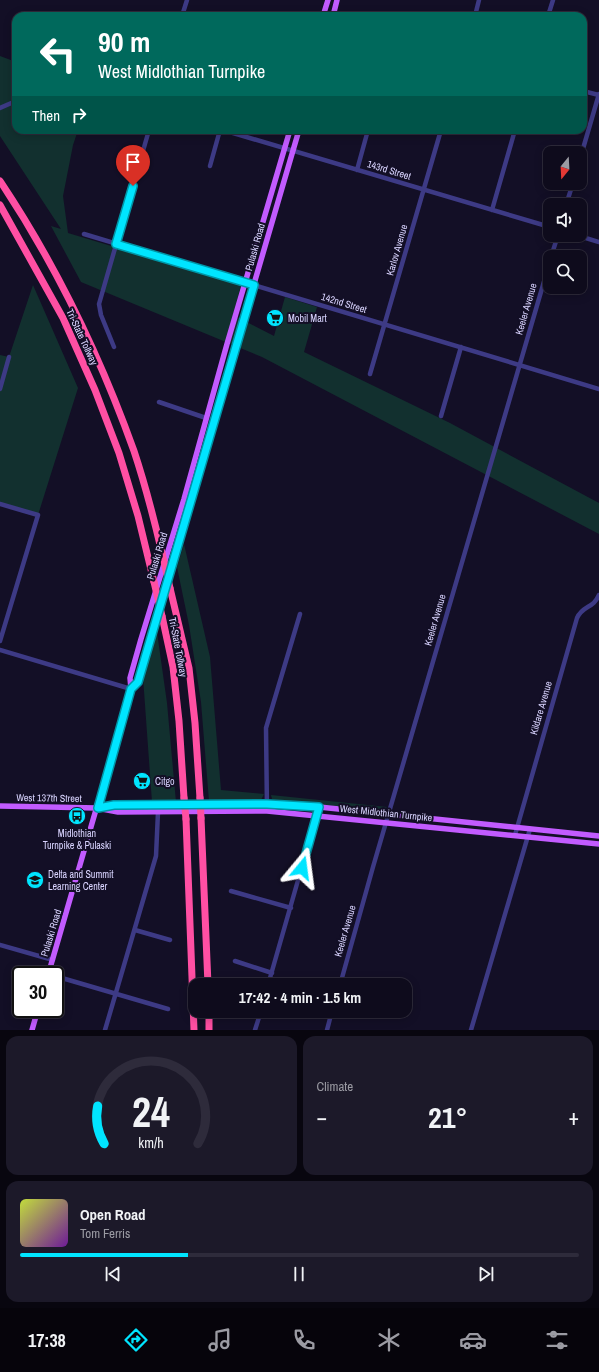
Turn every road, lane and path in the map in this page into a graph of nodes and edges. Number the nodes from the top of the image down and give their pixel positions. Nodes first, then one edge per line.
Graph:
1 (187, 0) edge
2 (328, 0) edge
3 (337, 0) edge
4 (479, 0) edge
5 (553, 0) edge
6 (183, 12) edge
7 (324, 12) edge
8 (333, 12) edge
9 (476, 12) edge
10 (549, 12) edge
11 (587, 91) edge
12 (599, 95) edge
13 (12, 103) edge
14 (0, 108) edge
15 (149, 134) edge
16 (221, 134) edge
17 (235, 134) edge
18 (289, 134) edge
19 (297, 134) edge
20 (367, 134) edge
21 (440, 134) edge
22 (514, 134) edge
23 (584, 146) edge
24 (285, 149) junction
25 (292, 151) junction
26 (210, 166) dead end
27 (357, 170) junction
28 (0, 181) edge
29 (424, 190) junction
30 (0, 205) edge
31 (492, 210) junction
32 (543, 225) edge
33 (84, 234) dead end
34 (587, 238) edge
35 (599, 242) edge
36 (116, 244) junction
37 (246, 283) junction
38 (543, 284) edge
39 (254, 285) junction
40 (385, 324) junction
41 (114, 347) dead end
42 (461, 347) junction
43 (9, 358) dead end
44 (519, 365) junction
45 (370, 374) dead end
46 (0, 389) edge
47 (599, 389) edge
48 (159, 402) dead end
49 (441, 416) dead end
50 (206, 418) junction
51 (0, 504) edge
52 (599, 595) edge
53 (300, 614) dead end
54 (0, 641) edge
55 (0, 650) edge
56 (131, 689) junction
57 (267, 804) junction
58 (0, 806) edge
59 (319, 807) junction
60 (98, 808) junction
61 (267, 811) junction
62 (158, 812) junction
63 (388, 815) junction
64 (317, 816) junction
65 (386, 822) junction
66 (517, 828) junction
67 (530, 829) junction
68 (515, 836) junction
69 (599, 836) edge
70 (528, 837) junction
71 (599, 844) edge
72 (231, 890) dead end
73 (291, 908) junction
74 (135, 930) junction
75 (170, 940) dead end
76 (0, 945) edge
77 (53, 960) junction
78 (235, 961) dead end
79 (51, 966) edge
80 (272, 973) junction
81 (208, 978) edge
82 (270, 978) edge
83 (342, 978) edge
84 (64, 979) edge
85 (116, 994) junction
86 (168, 1010) dead end
87 (35, 1018) edge
88 (209, 1018) edge
89 (259, 1018) edge
90 (330, 1018) edge
91 (32, 1030) edge
92 (106, 1030) edge
93 (194, 1030) edge
94 (209, 1030) edge
95 (255, 1030) edge
96 (327, 1030) edge
97 (471, 1030) edge

1 - 6 street
2 - 7 main road
3 - 8 main road
4 - 9 street
5 - 10 street
11 - 12 street
12 - 23 street
13 - 14 street
15 - 36 street
16 - 26 street
17 - 24 street, 143rd Street
18 - 24 main road, Pulaski Road
19 - 25 main road, Pulaski Road
20 - 27 street
21 - 29 street, Karlov Avenue
22 - 31 street
24 - 25 street, 143rd Street
24 - 37 main road, Pulaski Road
25 - 27 street, 143rd Street
25 - 39 main road, Pulaski Road
27 - 29 street, 143rd Street
28 - 81 highway, Tri-State Tollway, bridge
29 - 31 street, 143rd Street
29 - 40 street, Karlov Avenue
30 - 93 highway, Tri-State Tollway, bridge
31 - 32 street, 143rd Street
33 - 36 street, 142nd Street
34 - 35 street
36 - 37 street, 142nd Street
36 - 41 street
37 - 39 street, 142nd Street
37 - 50 main road, Pulaski Road
38 - 44 street, Keeler Avenue
39 - 40 street, 142nd Street
39 - 56 main road, Pulaski Road
40 - 42 street, 142nd Street
40 - 45 street, Karlov Avenue
42 - 44 street, 142nd Street
42 - 49 street
43 - 46 street
44 - 47 street, 142nd Street
44 - 63 street, Keeler Avenue
48 - 50 street
50 - 56 main road, Pulaski Road
51 - 54 street
52 - 66 street, Kildare Avenue
53 - 57 street
55 - 56 street
56 - 60 main road, Pulaski Road
57 - 59 main road, West Midlothian Turnpike
57 - 60 main road, West Midlothian Turnpike
57 - 61 street
58 - 60 main road, West 137th Street
59 - 63 main road, West Midlothian Turnpike
59 - 64 street
60 - 62 main road, West Midlothian Turnpike
60 - 77 main road, Pulaski Road
61 - 62 main road, West Midlothian Turnpike
61 - 64 main road, West Midlothian Turnpike
62 - 74 street
63 - 65 street, Keeler Avenue
63 - 66 main road, West Midlothian Turnpike
64 - 65 main road, West Midlothian Turnpike
64 - 73 street
65 - 68 main road, West Midlothian Turnpike
65 - 83 street, Keeler Avenue
66 - 67 main road, West Midlothian Turnpike
66 - 68 street, Kildare Avenue
67 - 69 main road, West Midlothian Turnpike
67 - 70 street
68 - 70 main road, West Midlothian Turnpike
70 - 71 main road, West Midlothian Turnpike
70 - 97 street
72 - 73 street
73 - 80 street
74 - 75 street
74 - 85 street
76 - 77 street
77 - 79 main road, Pulaski Road
78 - 80 street
80 - 82 street
84 - 85 street
85 - 86 street
85 - 92 street
87 - 91 main road
88 - 94 highway
89 - 95 street
90 - 96 street

